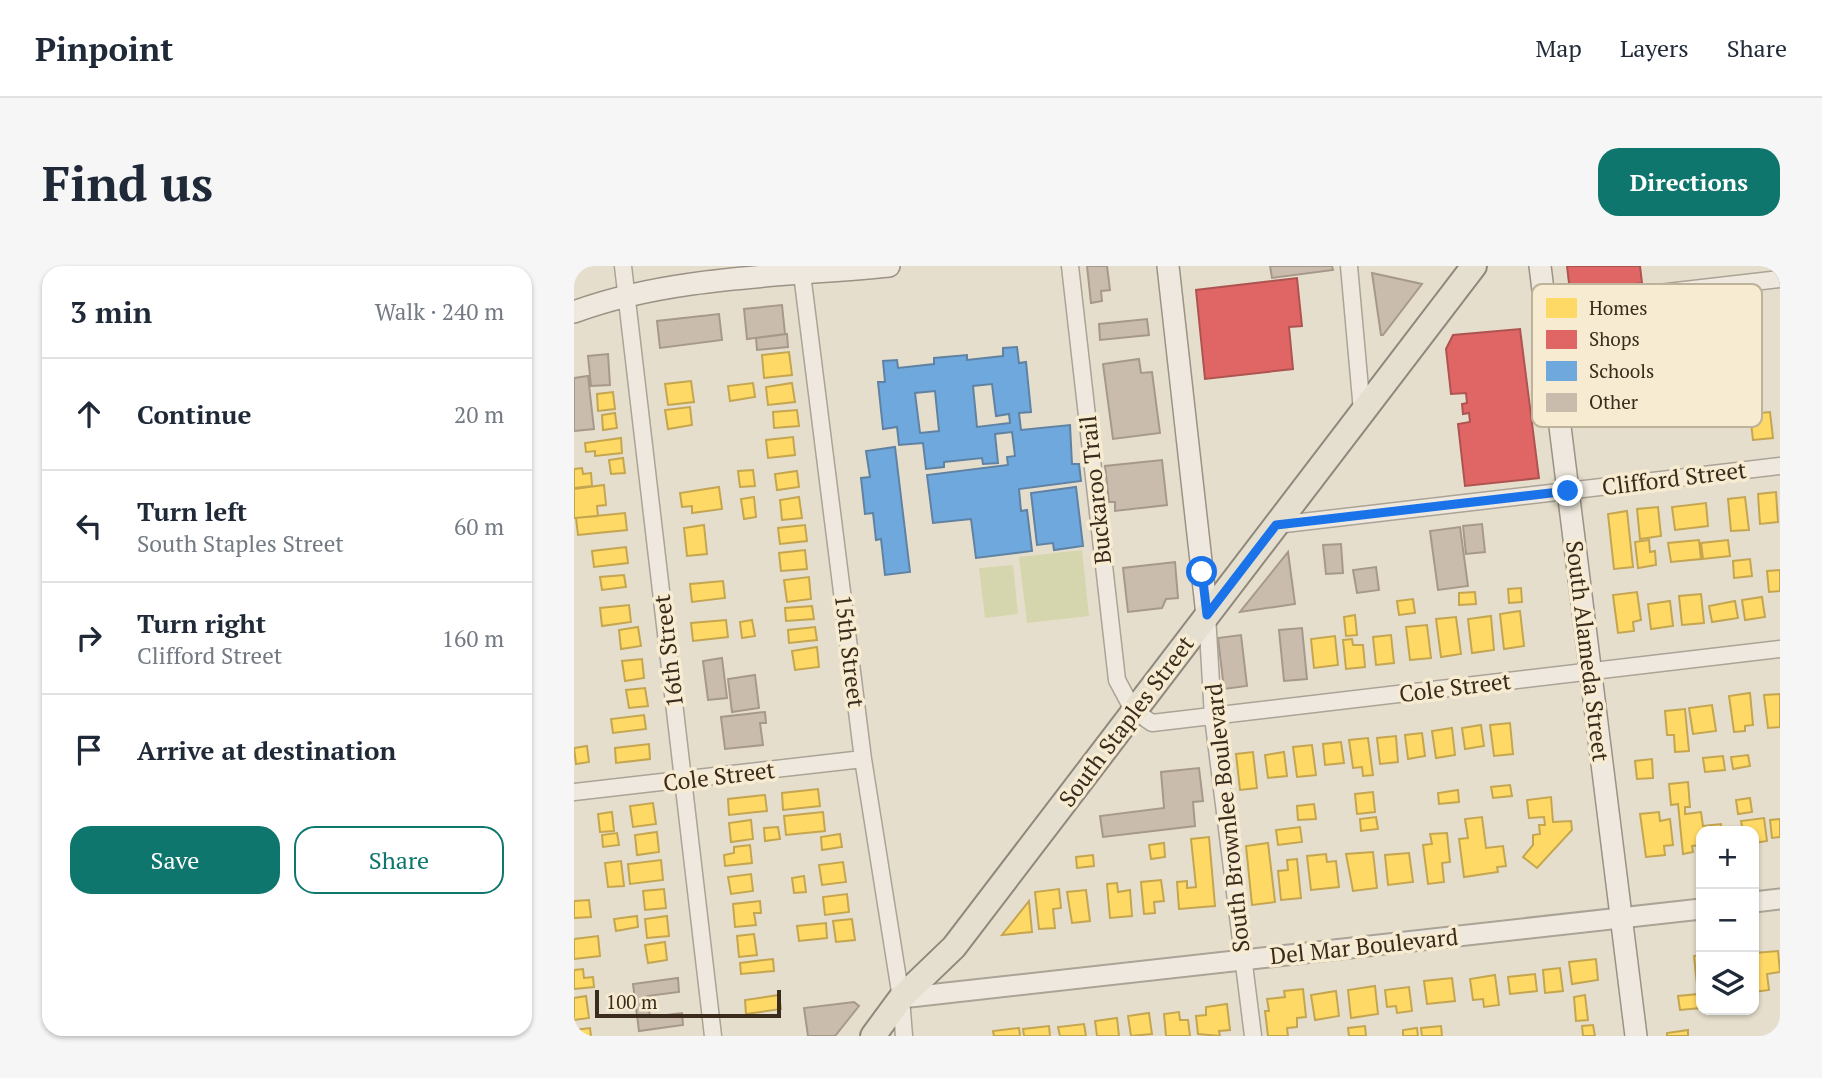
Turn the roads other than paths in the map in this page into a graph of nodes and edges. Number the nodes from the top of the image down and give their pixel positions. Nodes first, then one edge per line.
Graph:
1 (623, 266) edge
2 (889, 266) edge
3 (1070, 266) edge
4 (1168, 266) edge
5 (1349, 266) edge
6 (1474, 266) edge
7 (1539, 266) edge
8 (802, 270) edge
9 (1780, 279) edge
10 (1542, 284) edge
11 (1737, 284) edge
12 (626, 296) junction
13 (574, 312) edge
14 (1362, 411) junction
15 (1560, 427) edge
16 (1780, 466) edge
17 (1568, 491) junction
18 (1276, 525) junction
19 (1207, 615) junction
20 (1780, 649) edge
21 (1592, 671) junction
22 (1133, 710) junction
23 (1213, 717) junction
24 (863, 759) junction
25 (682, 780) junction
26 (574, 792) edge
27 (1780, 899) edge
28 (1759, 901) edge
29 (1696, 910) edge
30 (1621, 919) junction
31 (1242, 959) junction
32 (901, 998) junction
33 (713, 1036) edge
34 (873, 1036) edge
35 (904, 1036) edge
36 (1253, 1036) edge
37 (1636, 1036) edge

1 - 12 street, 16th Street
2 - 8 main road
3 - 22 street, Buckaroo Trail
4 - 19 main road, South Brownlee Boulevard
5 - 14 street
6 - 14 main road, South Staples Street
7 - 10 main road, South Alameda Street
8 - 12 main road
8 - 24 street, 15th Street
9 - 11 street
12 - 13 main road
12 - 25 street, 16th Street
14 - 18 main road, South Staples Street
15 - 17 main road, South Alameda Street
16 - 17 street, Clifford Street
17 - 18 street, Clifford Street
17 - 21 main road, South Alameda Street
18 - 19 main road, South Staples Street
19 - 22 main road, South Staples Street
19 - 23 street, South Brownlee Boulevard
20 - 21 street, Cole Street
21 - 23 street, Cole Street
21 - 30 main road, South Alameda Street
22 - 23 street, Cole Street
22 - 32 main road, South Staples Street
23 - 31 street, South Brownlee Boulevard
24 - 25 street, Cole Street
24 - 32 street, 15th Street
25 - 26 street, Cole Street
25 - 33 street, 16th Street
27 - 28 street
29 - 30 street, Del Mar Boulevard
30 - 31 street, Del Mar Boulevard
30 - 37 main road, South Alameda Street
31 - 32 street, Del Mar Boulevard
31 - 36 street, South Brownlee Boulevard
32 - 34 main road, South Staples Street
32 - 35 street, 15th Street

